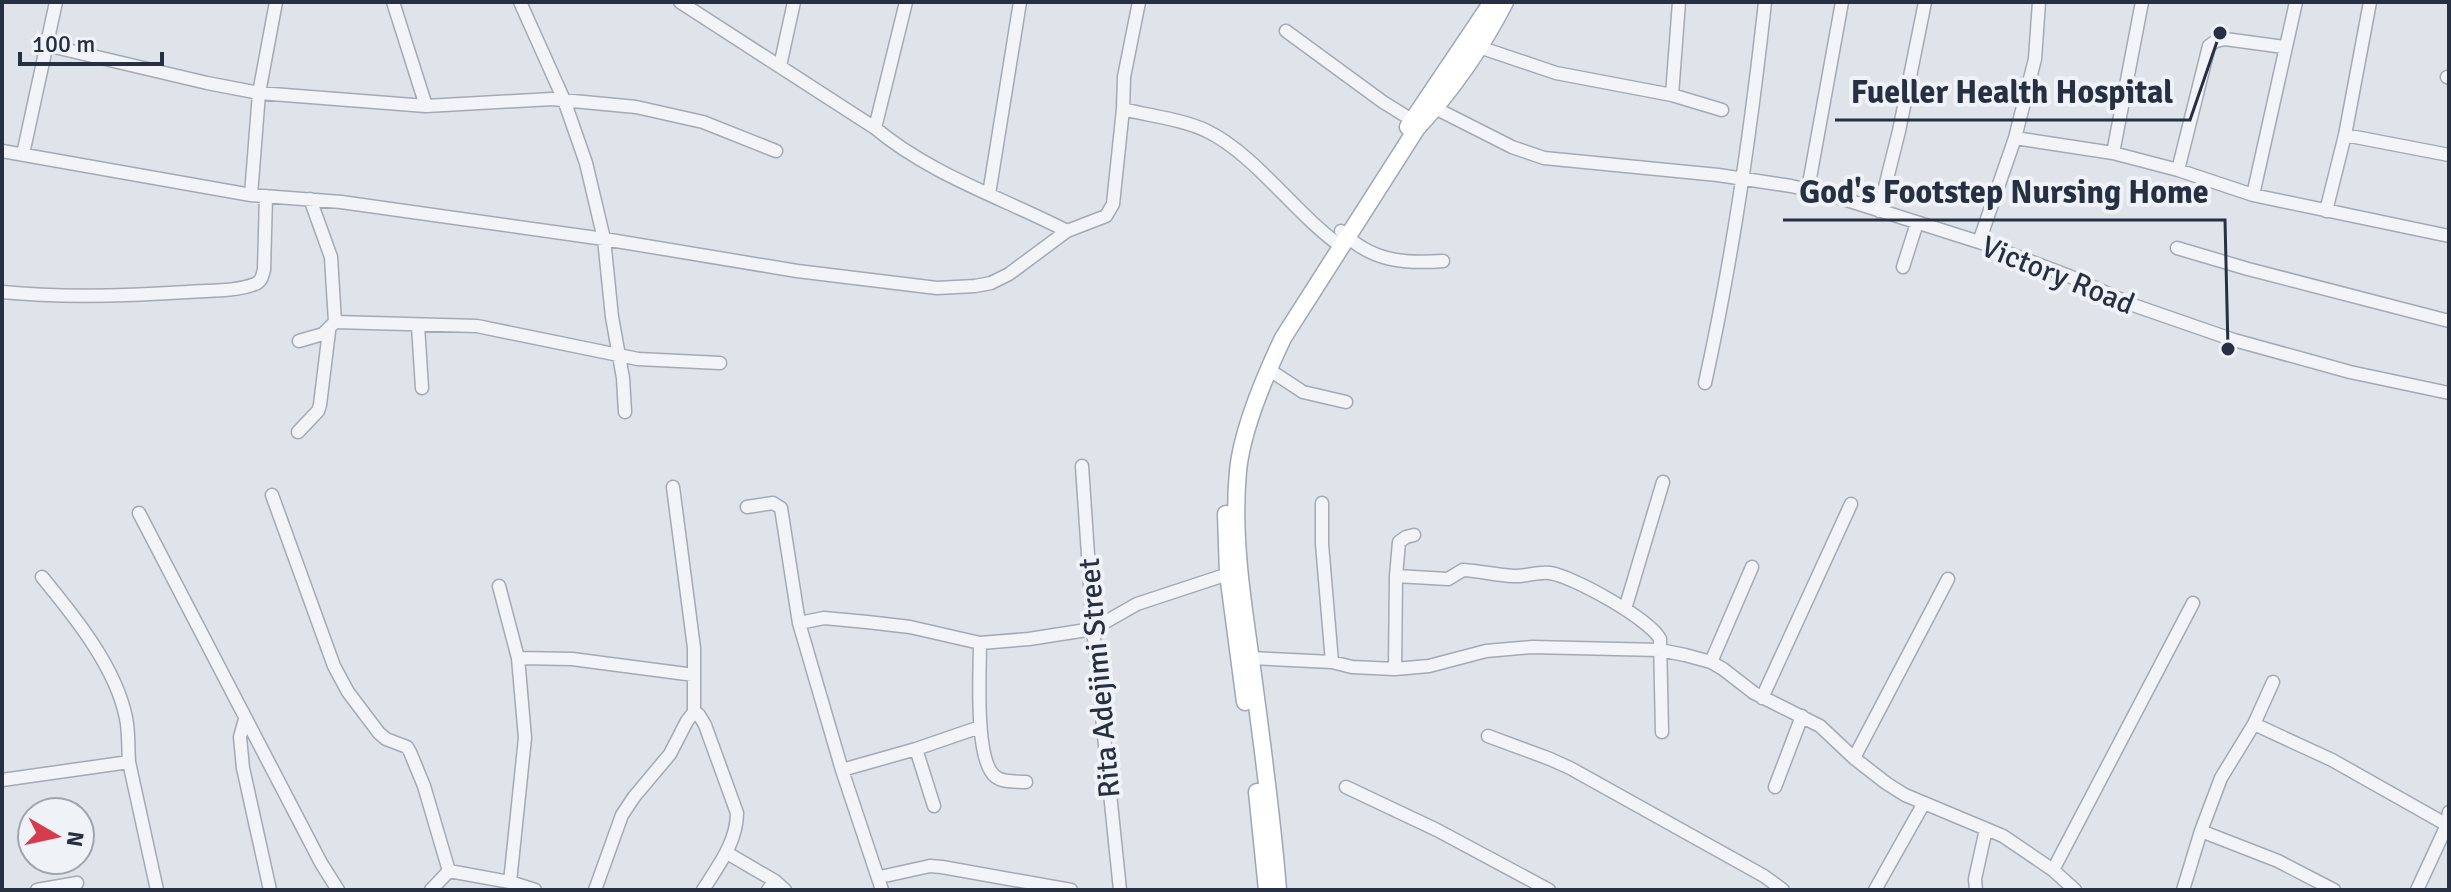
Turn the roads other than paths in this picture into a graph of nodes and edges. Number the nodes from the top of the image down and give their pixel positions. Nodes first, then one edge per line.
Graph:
1 (56, 2) edge
2 (276, 2) edge
3 (393, 2) edge
4 (520, 2) edge
5 (680, 2) edge
6 (794, 2) edge
7 (906, 2) edge
8 (1020, 2) edge
9 (1139, 2) edge
10 (1679, 2) edge
11 (1765, 2) edge
12 (1842, 2) edge
13 (1925, 2) edge
14 (2039, 2) edge
15 (2142, 2) edge
16 (2296, 2) edge
17 (2370, 2) edge
18 (1491, 3) edge
19 (1286, 31) dead end
20 (46, 45) junction
21 (1479, 47) junction
22 (2284, 47) junction
23 (780, 66) junction
24 (259, 93) junction
25 (1672, 95) junction
26 (564, 100) junction
27 (426, 106) junction
28 (1435, 108) junction
29 (1123, 109) junction
30 (1722, 110) dead end
31 (1412, 120) junction
32 (875, 128) junction
33 (2345, 135) junction
34 (2015, 138) junction
35 (2, 151) edge
36 (776, 151) dead end
37 (2113, 153) junction
38 (23, 154) junction
39 (2449, 155) edge
40 (2178, 170) junction
41 (1743, 179) junction
42 (1808, 189) junction
43 (989, 194) junction
44 (251, 195) junction
45 (2253, 195) junction
46 (266, 196) junction
47 (310, 199) junction
48 (1879, 211) junction
49 (2326, 211) junction
50 (1917, 223) junction
51 (1067, 231) junction
52 (2449, 236) edge
53 (604, 239) junction
54 (1341, 239) junction
55 (1979, 242) junction
56 (2177, 248) dead end
57 (1443, 261) dead end
58 (1903, 267) dead end
59 (2, 292) edge
60 (2449, 321) edge
61 (332, 326) junction
62 (418, 326) junction
63 (299, 341) dead end
64 (619, 354) junction
65 (1267, 362) junction
66 (720, 363) dead end
67 (1705, 383) dead end
68 (422, 388) dead end
69 (2449, 393) edge
70 (1346, 402) dead end
71 (625, 412) dead end
72 (298, 432) dead end
73 (1082, 466) dead end
74 (1663, 482) dead end
75 (673, 487) dead end
76 (272, 495) dead end
77 (1322, 503) dead end
78 (1851, 504) dead end
79 (747, 507) dead end
80 (139, 513) dead end
81 (1414, 535) dead end
82 (1752, 567) dead end
83 (1228, 574) junction
84 (1396, 576) junction
85 (42, 577) dead end
86 (1948, 579) dead end
87 (499, 586) dead end
88 (2193, 603) dead end
89 (1625, 609) junction
90 (799, 623) junction
91 (1093, 629) junction
92 (1242, 640) junction
93 (980, 643) junction
94 (1660, 650) junction
95 (518, 658) junction
96 (1250, 658) junction
97 (1332, 662) junction
98 (1711, 662) junction
99 (1395, 669) junction
100 (694, 675) junction
101 (2273, 682) dead end
102 (1762, 698) junction
103 (694, 712) junction
104 (1802, 716) junction
105 (245, 719) junction
106 (2254, 724) junction
107 (980, 727) junction
108 (1662, 732) dead end
109 (1488, 736) dead end
110 (916, 749) junction
111 (1854, 758) junction
112 (129, 762) junction
113 (842, 770) junction
114 (2, 780) edge
115 (1026, 782) dead end
116 (1346, 787) dead end
117 (1775, 787) dead end
118 (1924, 803) junction
119 (934, 806) dead end
120 (2448, 821) edge
121 (1986, 829) junction
122 (2201, 831) junction
123 (727, 853) junction
124 (2053, 870) junction
125 (449, 871) junction
126 (510, 882) junction
127 (77, 883) dead end
128 (881, 883) edge
129 (776, 887) edge
130 (37, 890) edge
131 (157, 890) edge
132 (270, 890) edge
133 (338, 890) edge
134 (431, 890) edge
135 (535, 890) edge
136 (595, 890) edge
137 (703, 890) edge
138 (1071, 890) edge
139 (1120, 890) edge
140 (1267, 890) edge
141 (1278, 890) edge
142 (1549, 890) edge
143 (1783, 890) edge
144 (1875, 890) edge
145 (1976, 890) edge
146 (2075, 890) edge
147 (2183, 890) edge
148 (2334, 890) edge
149 (2417, 890) edge

1 - 20 street
2 - 24 street
3 - 27 street
4 - 26 street
5 - 23 street
6 - 23 street
7 - 32 street
8 - 43 street
9 - 29 street
10 - 25 street
11 - 41 street
12 - 42 street
13 - 48 street
14 - 34 street
15 - 37 street
16 - 22 street
17 - 33 street
18 - 21 main road
18 - 31 main road
19 - 31 street
20 - 24 street
20 - 38 street
21 - 25 street
21 - 28 main road
22 - 40 street
22 - 45 street
23 - 32 street
24 - 27 street
24 - 44 street
25 - 30 street
26 - 27 street
26 - 36 street
26 - 53 street
28 - 41 street, Victory Road
28 - 54 main road
29 - 51 street
29 - 54 street
31 - 54 main road
32 - 43 street
33 - 39 street
33 - 49 street
34 - 37 street
34 - 55 street
35 - 38 street
37 - 40 street
38 - 44 street
40 - 45 street
41 - 42 street, Victory Road
41 - 67 street
42 - 48 street, Victory Road
43 - 51 street
44 - 46 street
45 - 49 street
46 - 47 street
46 - 59 street
47 - 53 street
47 - 61 street
48 - 50 street, Victory Road
49 - 52 street
50 - 55 street, Victory Road
50 - 58 street
51 - 53 street
53 - 64 street
54 - 57 street
54 - 65 main road
55 - 69 street, Victory Road
56 - 60 street
61 - 62 street
61 - 63 street
61 - 72 street
62 - 64 street
62 - 68 street
64 - 66 street
64 - 71 street
65 - 70 street
65 - 83 main road
65 - 92 main road
73 - 91 street, Rita Adejimi Street
74 - 89 street
75 - 100 street
76 - 125 street
77 - 97 street
78 - 102 street
79 - 90 street
80 - 105 street
81 - 84 street
82 - 98 street
83 - 91 street
83 - 92 main road
84 - 89 street
84 - 99 street
85 - 112 street
86 - 111 street
87 - 95 street
88 - 124 street
89 - 94 street
90 - 93 street
90 - 113 street
91 - 93 street
91 - 139 street, Rita Adejimi Street
92 - 96 main road
92 - 140 main road
93 - 107 street
94 - 98 street
94 - 99 street
94 - 108 street
95 - 100 street
95 - 126 street
96 - 97 street
96 - 141 main road
97 - 99 street
98 - 102 street
100 - 103 street
101 - 106 street
102 - 104 street
103 - 123 street
103 - 136 street
104 - 111 street
104 - 117 street
105 - 132 street
105 - 133 street
106 - 120 street
106 - 122 street
107 - 110 street
107 - 115 street
109 - 143 street
110 - 113 street
110 - 119 street
111 - 118 street
112 - 114 street
112 - 131 street
113 - 128 street
116 - 142 street
118 - 121 street
118 - 144 street
120 - 149 street
121 - 124 street
121 - 145 street
122 - 147 street
122 - 148 street
123 - 129 street
123 - 137 street
124 - 146 street
125 - 126 street
125 - 134 street
126 - 135 street
127 - 130 street
128 - 138 street

